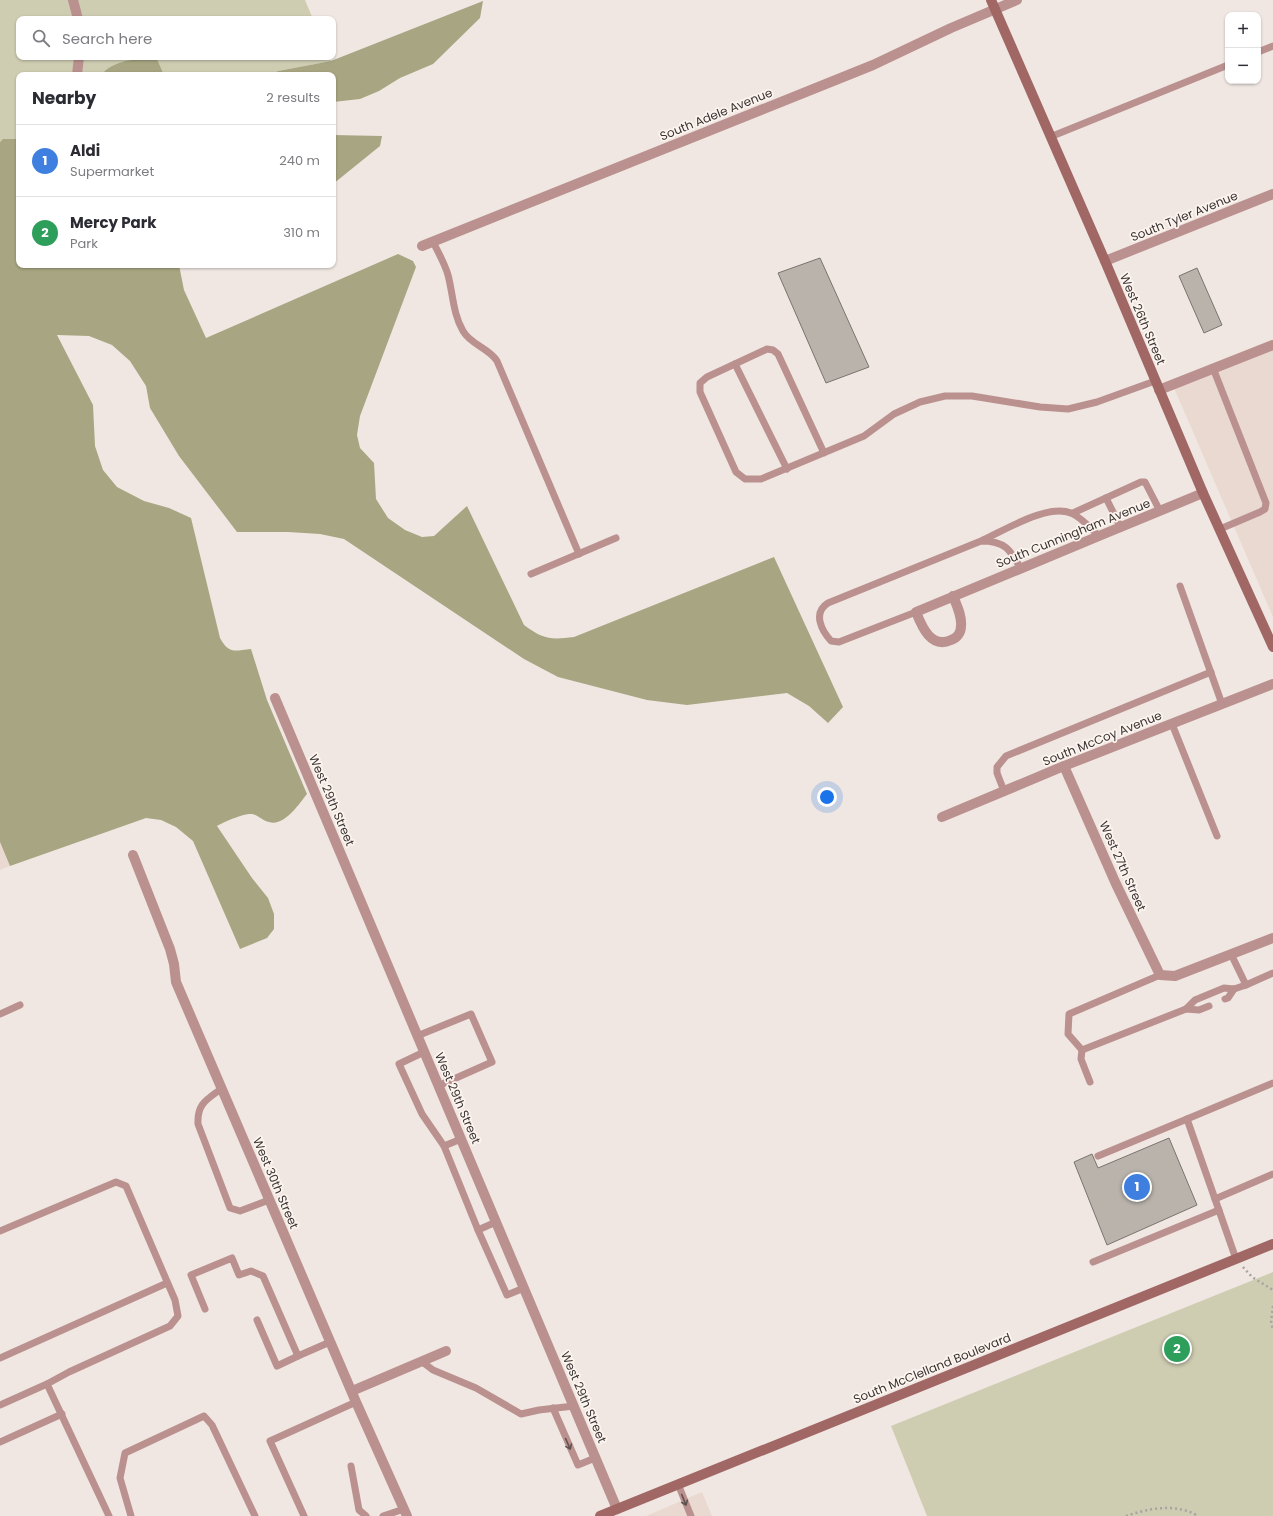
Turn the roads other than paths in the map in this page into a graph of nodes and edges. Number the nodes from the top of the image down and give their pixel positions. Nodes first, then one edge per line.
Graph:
1 (73, 0) edge
2 (1017, 0) edge
3 (993, 4) edge
4 (77, 16) edge
5 (1273, 46) edge
6 (1261, 51) edge
7 (79, 60) edge
8 (1225, 65) edge
9 (77, 72) edge
10 (1050, 136) junction
11 (1273, 194) edge
12 (434, 242) junction
13 (422, 246) dead end
14 (1105, 261) junction
15 (1273, 344) edge
16 (735, 364) junction
17 (1213, 368) junction
18 (1157, 386) junction
19 (824, 453) junction
20 (787, 468) junction
21 (1203, 494) junction
22 (1106, 498) junction
23 (1273, 506) edge
24 (1265, 509) junction
25 (1160, 511) junction
26 (1073, 513) junction
27 (1120, 528) junction
28 (1220, 529) junction
29 (1099, 536) junction
30 (616, 538) dead end
31 (981, 541) junction
32 (579, 554) junction
33 (1021, 569) junction
34 (531, 574) dead end
35 (1180, 586) dead end
36 (953, 596) junction
37 (916, 612) junction
38 (1271, 636) edge
39 (1273, 647) edge
40 (1211, 672) junction
41 (1273, 684) edge
42 (275, 698) dead end
43 (1222, 704) junction
44 (1172, 724) junction
45 (1064, 766) junction
46 (1004, 791) junction
47 (942, 817) dead end
48 (1217, 836) dead end
49 (133, 855) dead end
50 (1273, 938) edge
51 (1231, 954) junction
52 (1273, 973) edge
53 (1160, 975) junction
54 (1246, 985) junction
55 (1234, 989) junction
56 (1225, 999) dead end
57 (20, 1005) dead end
58 (1209, 1006) dead end
59 (1186, 1009) junction
60 (0, 1014) edge
61 (417, 1036) junction
62 (1082, 1050) junction
63 (424, 1052) junction
64 (1090, 1082) dead end
65 (1273, 1083) edge
66 (438, 1086) junction
67 (221, 1089) junction
68 (1187, 1119) junction
69 (461, 1139) junction
70 (444, 1146) junction
71 (1098, 1156) dead end
72 (1273, 1174) edge
73 (1215, 1198) junction
74 (269, 1200) junction
75 (1219, 1210) junction
76 (496, 1222) junction
77 (478, 1230) junction
78 (0, 1231) edge
79 (1273, 1244) edge
80 (1236, 1259) junction
81 (1093, 1262) dead end
82 (167, 1283) junction
83 (524, 1288) junction
84 (205, 1309) dead end
85 (257, 1320) dead end
86 (330, 1342) junction
87 (446, 1351) dead end
88 (298, 1356) junction
89 (0, 1358) edge
90 (421, 1362) junction
91 (47, 1384) junction
92 (352, 1391) junction
93 (356, 1402) junction
94 (0, 1405) edge
95 (574, 1406) junction
96 (553, 1408) junction
97 (62, 1414) junction
98 (0, 1442) edge
99 (595, 1458) junction
100 (351, 1466) dead end
101 (678, 1484) junction
102 (617, 1509) junction
103 (406, 1512) edge
104 (109, 1516) edge
105 (132, 1516) edge
106 (255, 1516) edge
107 (304, 1516) edge
108 (366, 1516) edge
109 (383, 1516) edge
110 (600, 1516) edge
111 (691, 1516) edge

1 - 4 street
2 - 3 street, South Adele Avenue
3 - 10 main road, West 26th Street
3 - 12 street, South Adele Avenue
5 - 6 lane
7 - 9 street
8 - 10 lane
10 - 14 main road, West 26th Street
11 - 14 street, South Tyler Avenue
12 - 13 street, South Adele Avenue
12 - 32 lane
14 - 18 main road, West 26th Street
15 - 17 street
16 - 19 lane
16 - 20 lane
16 - 20 lane
17 - 18 street
17 - 24 lane
18 - 19 lane
18 - 21 main road, West 26th Street
19 - 20 lane
21 - 25 street, South Cunningham Avenue
21 - 28 main road, West 26th Street
22 - 25 lane
22 - 26 lane
22 - 27 lane
23 - 24 lane
24 - 28 lane
25 - 27 street, South Cunningham Avenue
26 - 29 lane
26 - 31 lane
27 - 29 street, South Cunningham Avenue
28 - 38 main road, West 26th Street
29 - 33 street, South Cunningham Avenue
30 - 32 lane
31 - 33 lane
31 - 37 lane
32 - 34 lane
33 - 36 street, South Cunningham Avenue
35 - 40 lane
36 - 37 street, South Cunningham Avenue
36 - 37 street
38 - 39 main road, West 26th Street
40 - 43 lane
40 - 46 lane
41 - 43 street, South McCoy Avenue
42 - 61 street, West 29th Street
43 - 44 street, South McCoy Avenue
44 - 45 street, South McCoy Avenue
44 - 48 lane
45 - 46 street, South McCoy Avenue
45 - 53 street, West 27th Street
46 - 47 street, South McCoy Avenue
49 - 67 street, West 30th Street
50 - 51 street
51 - 53 street
51 - 54 lane
52 - 54 lane
53 - 62 lane
54 - 55 lane
55 - 56 lane
55 - 59 lane
57 - 60 lane
58 - 59 lane
59 - 62 lane
61 - 63 street, West 29th Street
61 - 66 lane
62 - 64 lane
63 - 66 street, West 29th Street
63 - 70 lane
65 - 68 lane
66 - 69 street, West 29th Street
67 - 74 street, West 30th Street
67 - 74 lane
68 - 71 lane
68 - 73 lane
69 - 70 lane
69 - 76 street, West 29th Street
70 - 77 lane
72 - 73 lane
73 - 75 lane
74 - 86 street, West 30th Street
75 - 80 lane
75 - 81 lane
76 - 77 lane
76 - 83 street, West 29th Street
77 - 83 lane
78 - 82 lane
79 - 80 main road, South McClelland Boulevard
80 - 101 main road, South McClelland Boulevard
82 - 89 lane
82 - 91 lane
83 - 95 street, West 29th Street
84 - 88 lane
85 - 88 lane
86 - 88 lane
86 - 92 street, West 30th Street
87 - 90 street
90 - 92 street
90 - 96 lane
91 - 94 lane
91 - 97 lane
92 - 93 street, West 30th Street
93 - 103 street, West 30th Street
93 - 107 lane
95 - 96 lane
95 - 99 street, West 29th Street
96 -> 99 lane
97 - 98 lane
97 - 104 lane
99 - 102 street, West 29th Street
100 - 108 lane
101 - 102 main road, South McClelland Boulevard
101 -> 111 lane
102 - 110 main road, South McClelland Boulevard
103 - 109 lane
105 - 106 lane

